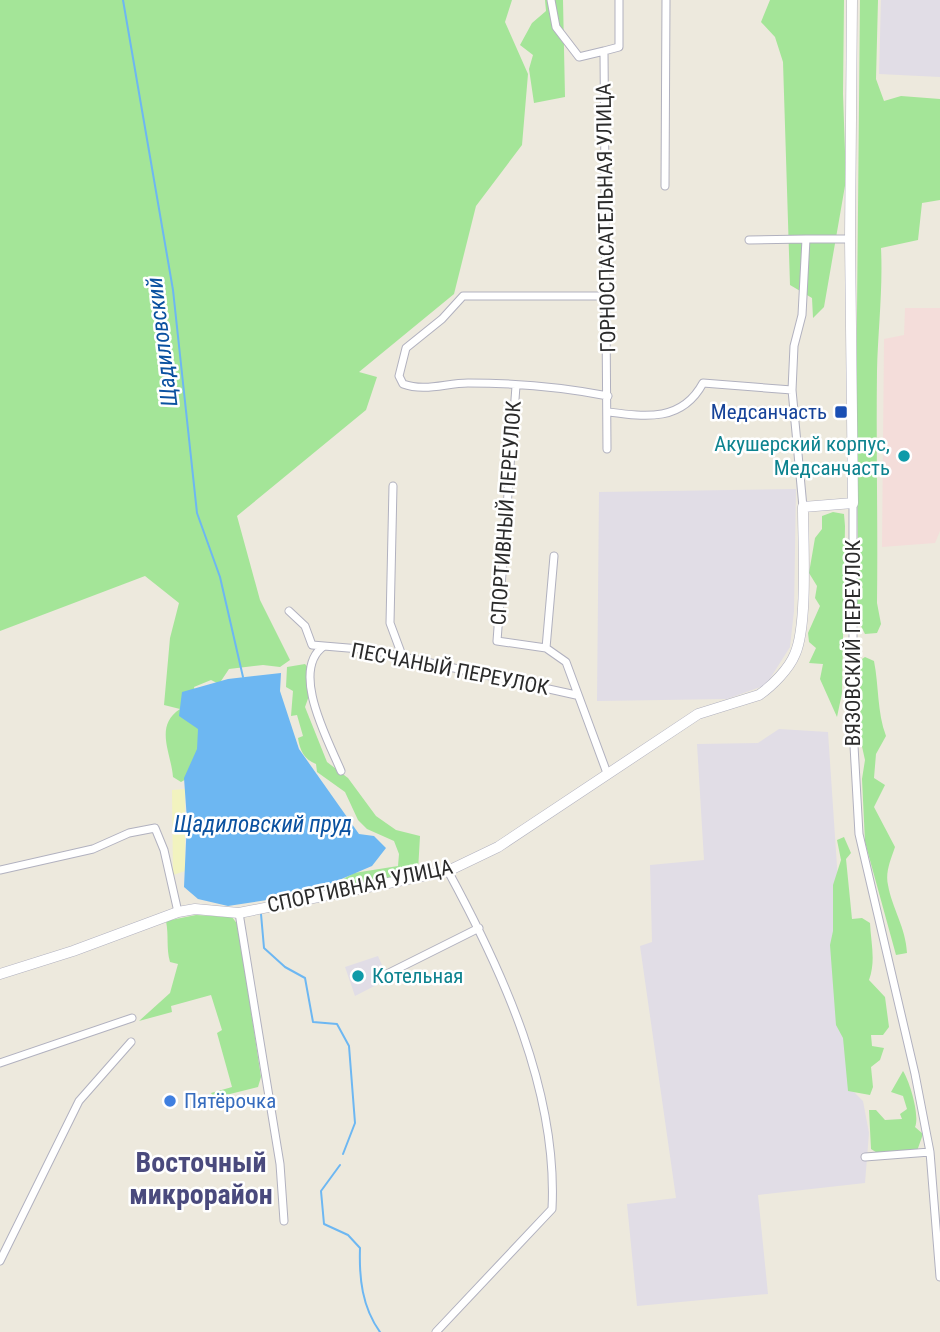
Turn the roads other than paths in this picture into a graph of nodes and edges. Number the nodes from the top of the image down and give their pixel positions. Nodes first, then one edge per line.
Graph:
1 (551, 0) edge
2 (619, 0) edge
3 (666, 0) edge
4 (852, 0) edge
5 (604, 51) junction
6 (666, 186) dead end
7 (806, 239) junction
8 (850, 239) junction
9 (749, 240) dead end
10 (608, 296) junction
11 (516, 386) junction
12 (792, 390) junction
13 (608, 396) junction
14 (608, 412) junction
15 (607, 449) dead end
16 (393, 486) dead end
17 (853, 503) junction
18 (803, 507) junction
19 (554, 556) dead end
20 (289, 611) dead end
21 (324, 646) junction
22 (546, 648) junction
23 (403, 658) junction
24 (576, 695) junction
25 (341, 771) dead end
26 (607, 774) junction
27 (0, 870) edge
28 (447, 871) junction
29 (178, 912) junction
30 (239, 913) junction
31 (479, 928) junction
32 (0, 974) edge
33 (379, 978) dead end
34 (132, 1018) dead end
35 (131, 1042) dead end
36 (0, 1063) edge
37 (930, 1152) junction
38 (865, 1157) dead end
39 (284, 1221) dead end
40 (0, 1261) edge
41 (940, 1277) edge
42 (436, 1332) edge

1 - 5 street
2 - 5 street
3 - 6 street
4 - 8 street, ВЯЗОВСКИЙ ПЕРЕУЛОК
5 - 10 street, ГОРНОСПАСАТЕЛЬНАЯ УЛИЦА
7 - 8 street
7 - 9 street
7 - 12 street
8 - 17 street, ВЯЗОВСКИЙ ПЕРЕУЛОК
10 - 11 street
10 - 13 street, ГОРНОСПАСАТЕЛЬНАЯ УЛИЦА
11 - 13 street
11 - 22 street, СПОРТИВНЫЙ ПЕРЕУЛОК
12 - 14 street
12 - 18 street
13 - 14 street, ГОРНОСПАСАТЕЛЬНАЯ УЛИЦА
14 - 15 street, ГОРНОСПАСАТЕЛЬНАЯ УЛИЦА
16 - 23 street
17 - 18 street
17 - 37 street, ВЯЗОВСКИЙ ПЕРЕУЛОК
18 - 26 street, СПОРТИВНАЯ УЛИЦА
19 - 22 street
20 - 21 street
21 - 23 street, ПЕСЧАНЫЙ ПЕРЕУЛОК
21 - 25 street
22 - 24 street
23 - 24 street, ПЕСЧАНЫЙ ПЕРЕУЛОК
24 - 26 street
26 - 28 street, СПОРТИВНАЯ УЛИЦА
27 - 29 street
28 - 30 street, СПОРТИВНАЯ УЛИЦА
28 - 31 street
29 - 30 street, СПОРТИВНАЯ УЛИЦА
29 - 32 street, СПОРТИВНАЯ УЛИЦА
30 - 39 street
31 - 33 street
31 - 42 street
34 - 36 street
35 - 40 street
37 - 38 street
37 - 41 street, ВЯЗОВСКИЙ ПЕРЕУЛОК

